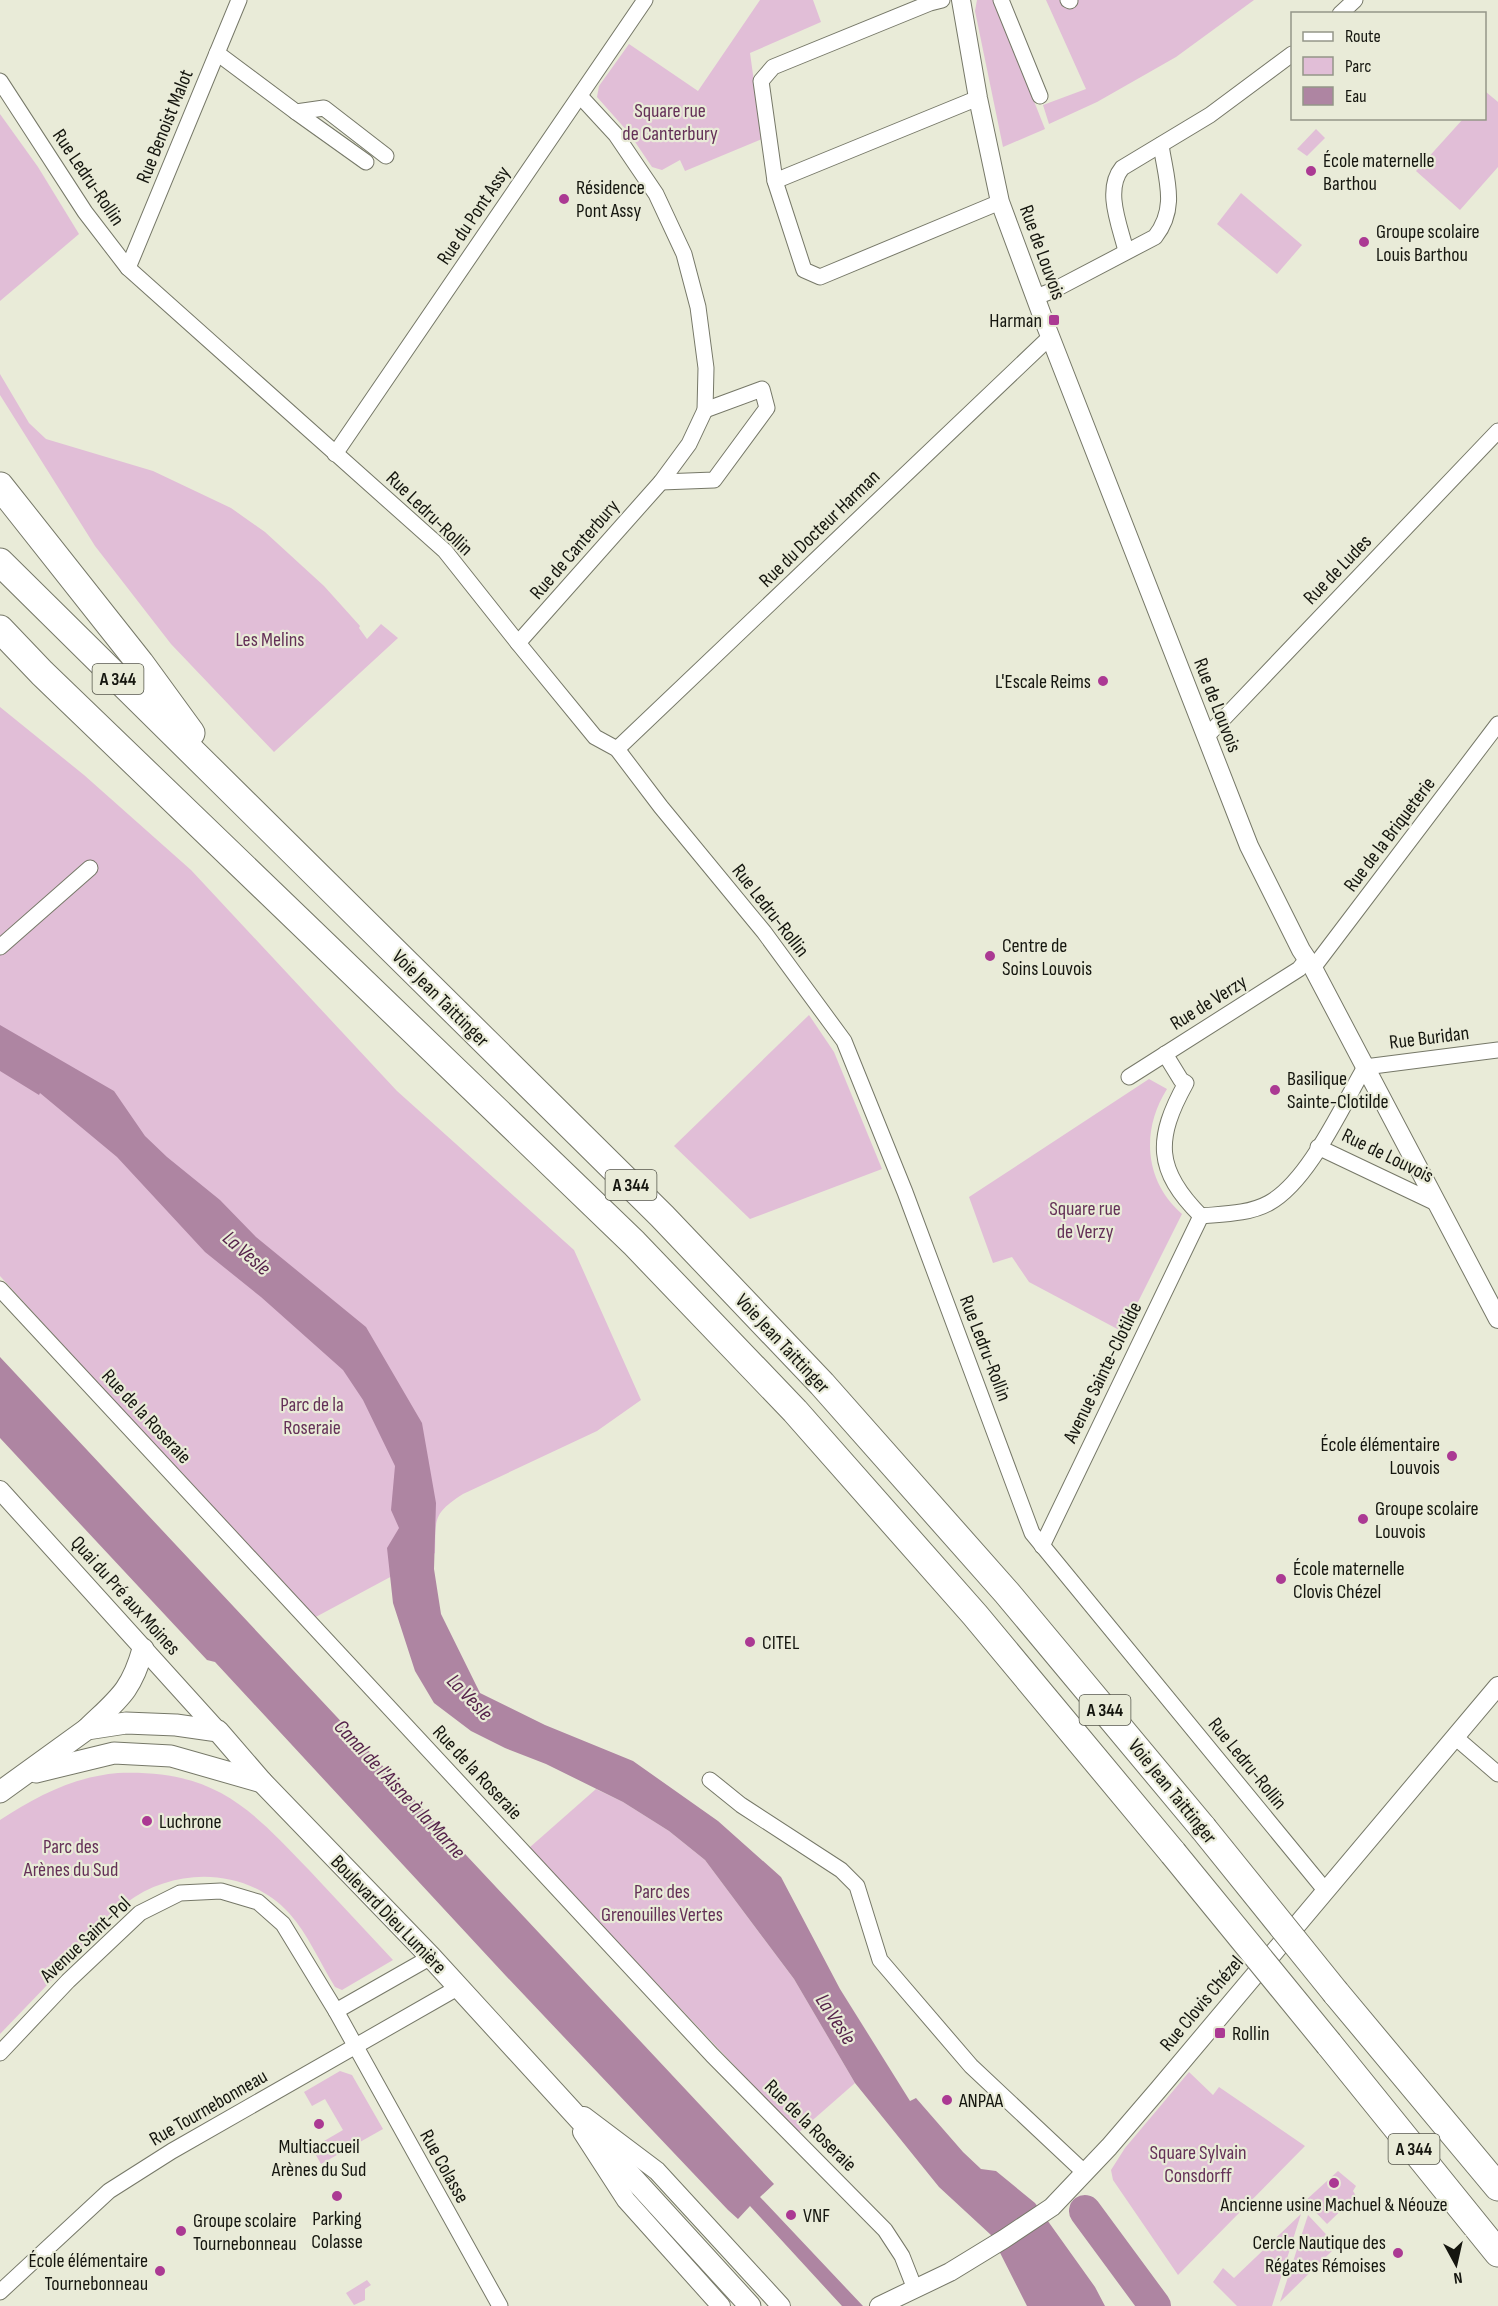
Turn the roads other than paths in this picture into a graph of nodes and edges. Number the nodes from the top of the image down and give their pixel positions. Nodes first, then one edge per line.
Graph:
1 (239, 0) edge
2 (645, 0) edge
3 (961, 0) edge
4 (1000, 0) edge
5 (1355, 0) edge
6 (934, 1) edge
7 (1342, 12) edge
8 (217, 53) junction
9 (1291, 55) edge
10 (0, 81) edge
11 (580, 96) junction
12 (1040, 96) dead end
13 (978, 99) junction
14 (296, 112) junction
15 (1161, 145) junction
16 (386, 156) dead end
17 (366, 162) dead end
18 (775, 181) junction
19 (1000, 202) junction
20 (1126, 251) junction
21 (128, 268) junction
22 (1036, 297) junction
23 (1050, 337) junction
24 (705, 410) junction
25 (1498, 431) edge
26 (335, 454) junction
27 (661, 482) junction
28 (0, 486) edge
29 (0, 562) edge
30 (0, 629) edge
31 (0, 644) edge
32 (518, 644) junction
33 (42, 673) junction
34 (1498, 724) edge
35 (1206, 737) junction
36 (617, 749) junction
37 (235, 795) junction
38 (90, 868) dead end
39 (0, 946) edge
40 (1310, 964) junction
41 (1498, 1050) edge
42 (1165, 1054) junction
43 (1365, 1067) junction
44 (1129, 1077) dead end
45 (1318, 1147) junction
46 (1437, 1204) junction
47 (1201, 1216) junction
48 (0, 1289) edge
49 (1498, 1319) edge
50 (0, 1490) edge
51 (1042, 1546) junction
52 (143, 1649) junction
53 (1498, 1686) edge
54 (87, 1729) junction
55 (218, 1731) junction
56 (1455, 1737) junction
57 (1498, 1774) edge
58 (27, 1775) junction
59 (710, 1780) dead end
60 (262, 1782) junction
61 (0, 1792) edge
62 (1325, 1890) junction
63 (431, 1957) junction
64 (459, 1988) junction
65 (336, 2011) junction
66 (354, 2047) junction
67 (0, 2053) edge
68 (560, 2098) junction
69 (1085, 2173) junction
70 (1498, 2187) edge
71 (1498, 2253) edge
72 (915, 2289) junction
73 (0, 2292) edge
74 (887, 2302) edge
75 (500, 2306) edge
76 (721, 2306) edge
77 (750, 2306) edge
78 (781, 2306) edge

1 - 8 street, Rue Benoist Malot
2 - 11 street, Rue du Pont Assy
3 - 13 street, Rue de Louvois
4 - 12 street
5 - 7 street
6 - 18 street, Rue de Louvois
8 - 14 street
8 - 21 street, Rue Benoist Malot
9 - 15 street
10 - 21 street, Rue Ledru-Rollin
11 - 24 street, Rue de Canterbury
11 - 26 street, Rue du Pont Assy
13 - 18 street
13 - 19 street, Rue de Louvois
14 - 16 street
14 - 17 street
15 - 20 street
15 - 20 street
18 - 19 street, Rue de Louvois
19 - 22 street, Rue de Louvois
20 - 22 street
21 - 26 street, Rue Ledru-Rollin
22 - 23 street, Rue de Louvois
23 - 35 street, Rue de Louvois
23 - 36 street, Rue du Docteur Harman
24 - 27 street, Rue de Canterbury
24 - 27 street
25 - 35 street, Rue de Ludes
26 - 32 street, Rue Ledru-Rollin
27 - 32 street, Rue de Canterbury
28 - 37 highway
29 - 37 highway, Voie Jean Taittinger / A 344
30 - 33 highway, Voie Jean Taittinger / A 344
31 - 33 highway
32 - 36 street, Rue Ledru-Rollin
33 - 71 highway, Voie Jean Taittinger / A 344, bridge
34 - 40 street, Rue de la Briqueterie
35 - 40 street, Rue de Louvois
36 - 51 street, Rue Ledru-Rollin
37 - 70 highway, Voie Jean Taittinger / A 344, bridge
38 - 39 street
40 - 42 street, Rue de Verzy
40 - 43 street, Rue de Louvois
41 - 43 street, Rue Buridan
42 - 44 street, Rue de Verzy
42 - 47 street
43 - 45 street
43 - 46 street, Rue de Louvois
45 - 46 street, Rue de Louvois
45 - 47 street
46 - 49 street, Rue de Louvois
47 - 51 street, Avenue Sainte-Clotilde
48 - 72 street, Rue de la Roseraie
50 - 52 street, Quai du Pré aux Moines
51 - 62 street, Rue Ledru-Rollin
52 - 54 main road
52 - 55 street, Quai du Pré aux Moines
53 - 56 street, Rue Clovis Chézel
54 - 55 main road
54 - 58 main road
55 - 60 main road, Boulevard Dieu Lumière
56 - 57 street
56 - 62 street, Rue Clovis Chézel
58 - 60 main road
58 - 61 main road
59 - 69 street
60 - 63 main road, Boulevard Dieu Lumière
62 - 69 street, Rue Clovis Chézel
63 - 64 main road, Boulevard Dieu Lumière
63 - 65 street
64 - 66 street, Rue Tournebonneau
64 - 68 main road, Boulevard Dieu Lumière
65 - 66 street, Avenue Saint-Pol
65 - 67 street, Avenue Saint-Pol
66 - 73 street, Rue Tournebonneau
66 - 75 street, Rue Colasse
68 - 76 street, Boulevard Dieu Lumière
68 - 77 main road, Boulevard Dieu Lumière
68 - 78 street, Boulevard Dieu Lumière
69 - 72 street, Rue Clovis Chézel
72 - 74 street, Rue Clovis Chézel

